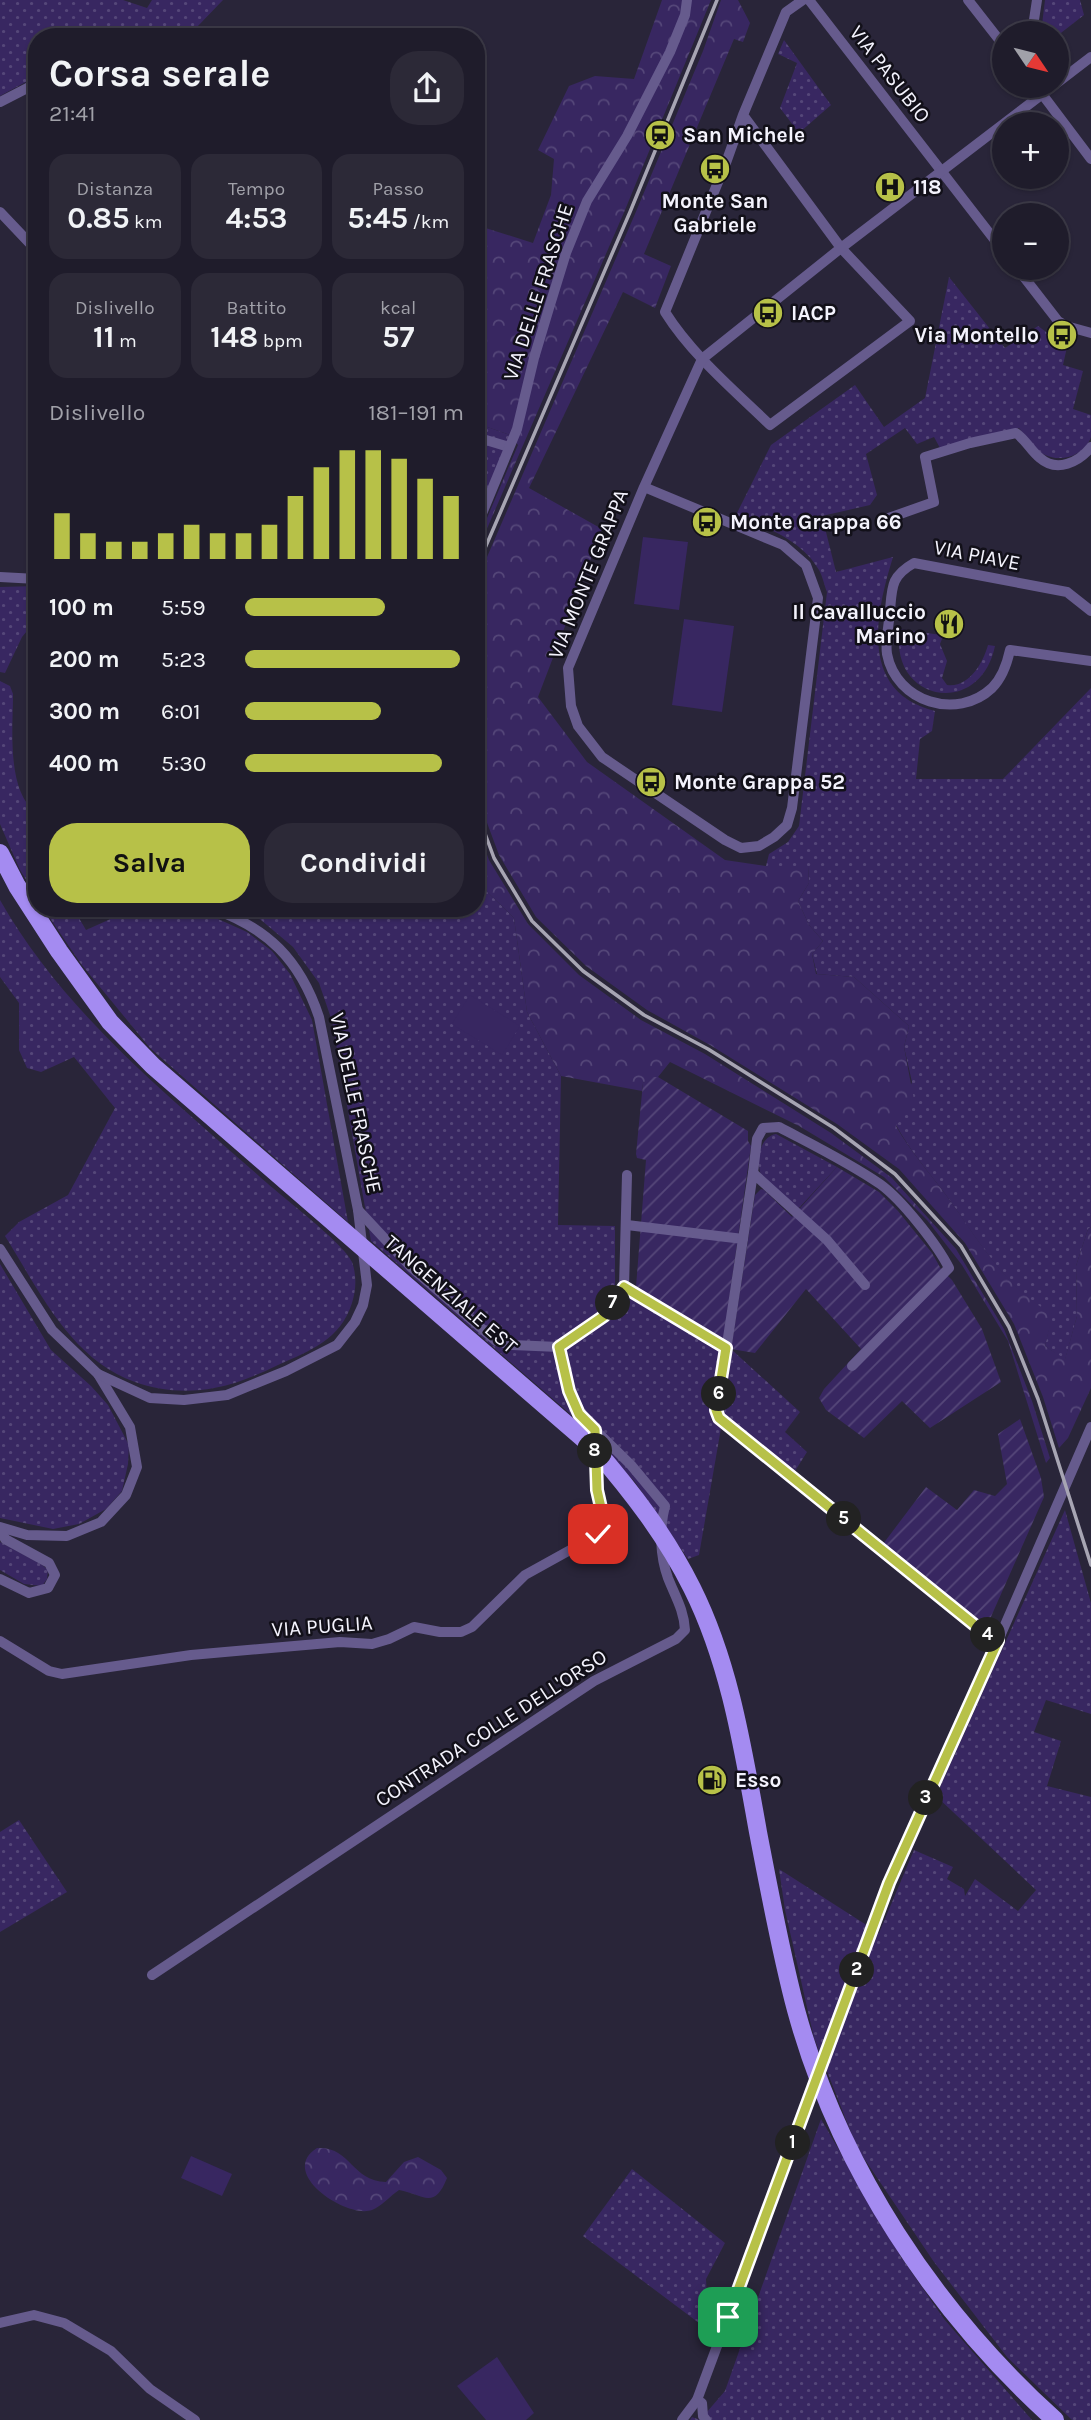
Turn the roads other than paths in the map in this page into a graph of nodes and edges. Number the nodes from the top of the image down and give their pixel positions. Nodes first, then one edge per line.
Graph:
1 (687, 0) edge
2 (803, 0) edge
3 (809, 0) edge
4 (968, 0) edge
5 (1037, 0) edge
6 (1034, 21) edge
7 (992, 31) edge
8 (1091, 57) edge
9 (1069, 73) edge
10 (28, 88) edge
11 (1030, 98) edge
12 (1046, 98) edge
13 (0, 102) edge
14 (743, 115) junction
15 (1091, 159) edge
16 (941, 171) junction
17 (0, 212) edge
18 (992, 237) edge
19 (28, 242) edge
20 (841, 248) junction
21 (1026, 280) edge
22 (1091, 333) edge
23 (702, 359) junction
24 (485, 440) edge
25 (509, 447) junction
26 (1091, 447) edge
27 (644, 487) junction
28 (485, 506) edge
29 (883, 520) dead end
30 (0, 577) edge
31 (28, 579) edge
32 (1091, 611) edge
33 (1091, 661) edge
34 (0, 853) edge
35 (28, 903) edge
36 (37, 917) edge
37 (236, 917) edge
38 (753, 1172) junction
39 (627, 1175) dead end
40 (358, 1209) junction
41 (627, 1225) junction
42 (743, 1239) junction
43 (0, 1249) edge
44 (865, 1284) dead end
45 (624, 1287) junction
46 (559, 1347) junction
47 (726, 1348) junction
48 (852, 1366) dead end
49 (98, 1374) junction
50 (1091, 1427) edge
51 (595, 1430) junction
52 (1, 1527) edge
53 (0, 1578) edge
54 (0, 1641) edge
55 (998, 1641) junction
56 (152, 1975) dead end
57 (0, 2323) edge
58 (697, 2400) junction
59 (195, 2420) edge
60 (682, 2420) edge
61 (706, 2420) edge
62 (1055, 2420) edge

1 - 25 street, VIA DELLE FRASCHE
2 - 14 street
3 - 16 street, VIA PASUBIO
4 - 7 street
5 - 6 street
8 - 9 street
10 - 13 street
11 - 16 street, VIA MONTE GRAPPA
12 - 15 street
14 - 20 street
14 - 23 street
16 - 18 street
16 - 20 street, VIA MONTE GRAPPA
17 - 19 street
20 - 23 street, VIA MONTE GRAPPA
20 - 23 street
21 - 22 street
23 - 27 street, VIA MONTE GRAPPA
24 - 25 street
25 - 28 street, VIA DELLE FRASCHE
26 - 29 street
27 - 27 street, VIA MONTE GRAPPA
30 - 31 street
32 - 33 street, VIA PIAVE
34 - 35 main road, TANGENZIALE EST
36 - 62 main road, TANGENZIALE EST
37 - 40 street, VIA DELLE FRASCHE
38 - 42 street
38 - 44 street
38 - 48 street
39 - 41 street
40 - 46 street
40 - 49 street, VIA DELLE FRASCHE
41 - 42 street
41 - 45 street
42 - 47 street
43 - 49 street
45 - 46 street
45 - 47 street
46 - 51 street, CONTRADA COLLE DELL'ORSO
47 - 55 street
49 - 52 street
50 - 55 street
51 - 54 street, VIA PUGLIA
51 - 56 street, CONTRADA COLLE DELL'ORSO
52 - 53 street
55 - 58 street
57 - 59 street
58 - 60 street
58 - 61 street

